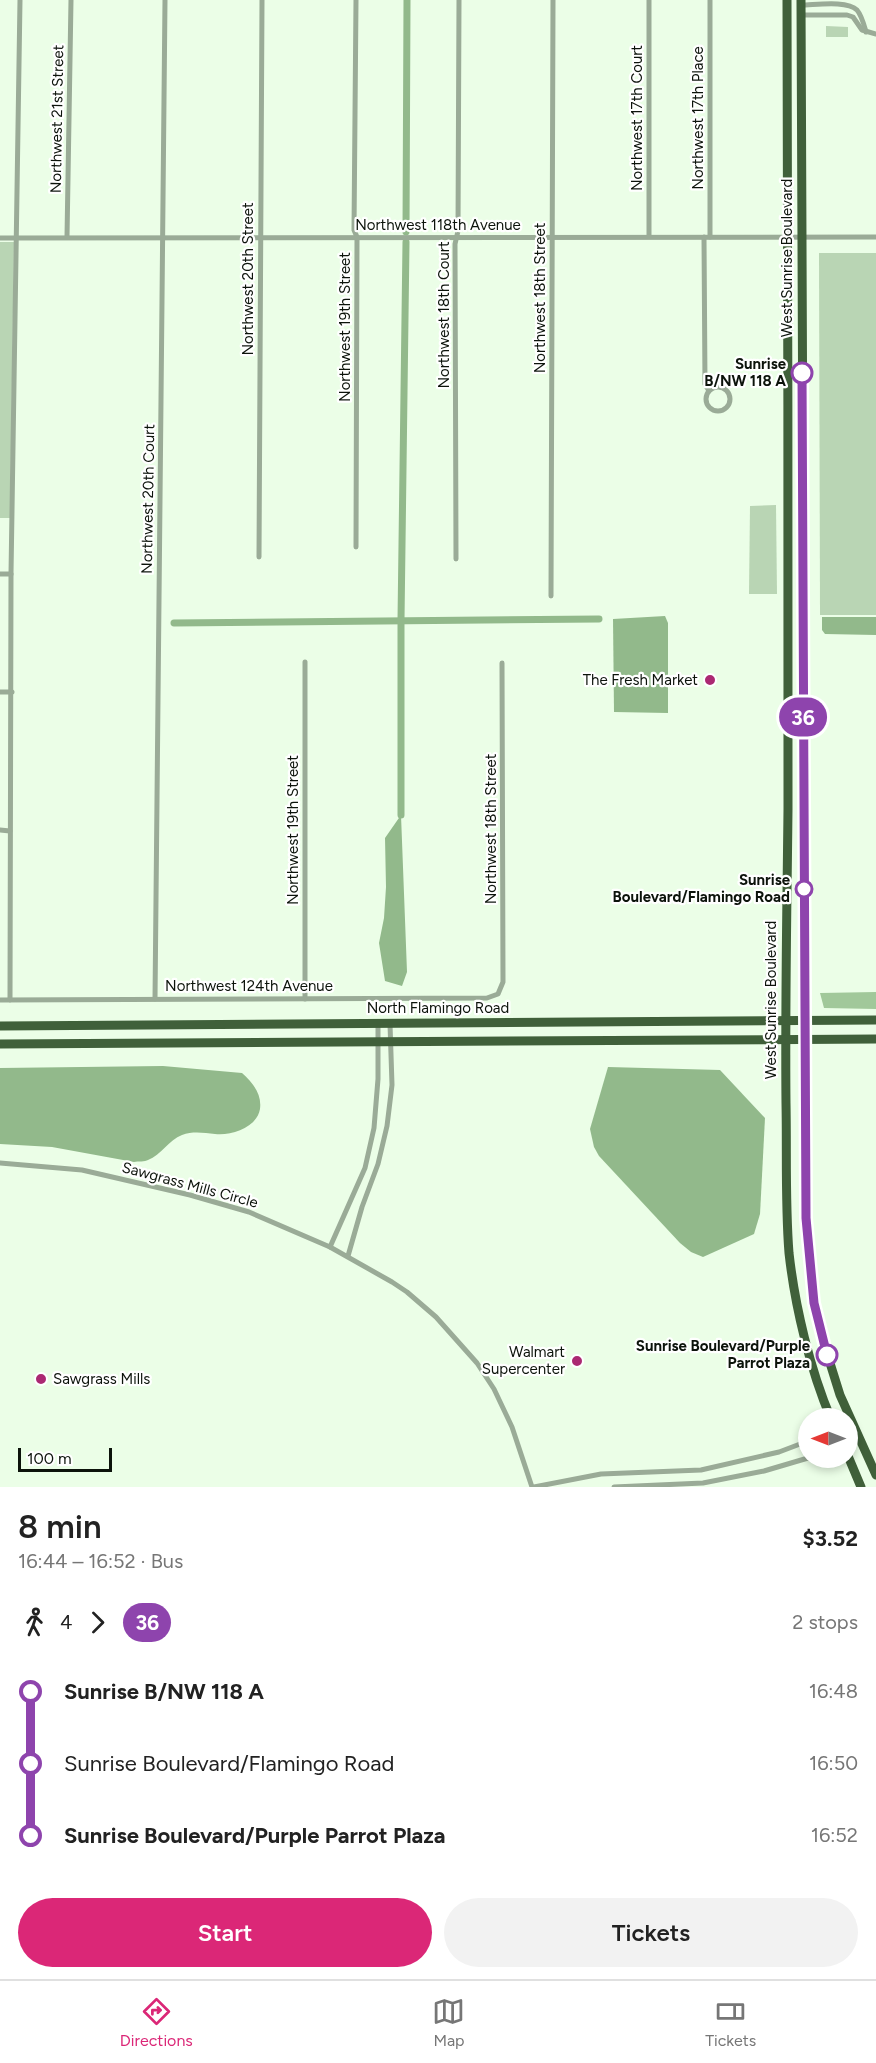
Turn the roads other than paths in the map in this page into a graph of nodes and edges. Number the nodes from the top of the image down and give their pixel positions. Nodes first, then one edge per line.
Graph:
1 (20, 0) edge
2 (71, 0) edge
3 (165, 0) edge
4 (262, 0) edge
5 (356, 0) edge
6 (459, 0) edge
7 (553, 0) edge
8 (649, 0) edge
9 (710, 0) edge
10 (787, 0) edge
11 (833, 4) junction
12 (801, 6) edge
13 (833, 15) junction
14 (866, 32) junction
15 (876, 34) edge
16 (260, 236) junction
17 (649, 236) junction
18 (17, 237) junction
19 (67, 237) junction
20 (357, 237) junction
21 (456, 237) junction
22 (552, 237) junction
23 (707, 237) junction
24 (787, 237) junction
25 (803, 237) junction
26 (876, 237) edge
27 (0, 238) edge
28 (163, 238) junction
29 (709, 391) junction
30 (356, 547) dead end
31 (259, 557) dead end
32 (456, 559) dead end
33 (0, 574) edge
34 (11, 574) junction
35 (551, 596) dead end
36 (305, 662) dead end
37 (502, 663) dead end
38 (0, 692) edge
39 (12, 692) junction
40 (0, 831) edge
41 (9, 831) junction
42 (498, 994) joint
43 (155, 999) junction
44 (305, 999) junction
45 (0, 1000) edge
46 (9, 1000) junction
47 (786, 1020) junction
48 (804, 1020) junction
49 (876, 1020) edge
50 (378, 1024) junction
51 (390, 1024) junction
52 (0, 1026) edge
53 (804, 1038) junction
54 (786, 1039) junction
55 (876, 1039) edge
56 (378, 1042) junction
57 (392, 1042) junction
58 (0, 1044) edge
59 (0, 1163) edge
60 (330, 1247) junction
61 (348, 1256) junction
62 (827, 1408) edge
63 (798, 1445) edge
64 (798, 1461) edge
65 (853, 1468) edge
66 (876, 1475) edge
67 (533, 1487) edge
68 (614, 1487) edge
69 (861, 1487) edge

1 - 18 street
2 - 19 street, Northwest 21st Street
3 - 28 street, Northwest 20th Court
4 - 16 street, Northwest 20th Street
5 - 20 street, Northwest 19th Street
6 - 21 street, Northwest 18th Court
7 - 22 street, Northwest 18th Street
8 - 17 street, Northwest 17th Court
9 - 23 street, Northwest 17th Place
10 - 24 highway, West Sunrise Boulevard
11 - 12 street
11 - 13 street
11 - 14 street
12 - 13 street
12 - 25 highway, West Sunrise Boulevard
13 - 14 street
14 - 15 street
16 - 20 street, Northwest 118th Avenue
16 - 28 street, Northwest 118th Avenue
16 - 31 street, Northwest 20th Street
17 - 22 street, Northwest 118th Avenue
17 - 23 street, Northwest 118th Avenue
18 - 19 street, Northwest 118th Avenue
18 - 27 street, Northwest 118th Avenue
18 - 34 street
19 - 28 street, Northwest 118th Avenue
20 - 21 street, Northwest 118th Avenue
20 - 30 street, Northwest 19th Street
21 - 22 street, Northwest 118th Avenue
21 - 32 street, Northwest 18th Court
22 - 35 street, Northwest 18th Street
23 - 24 street, Northwest 118th Avenue
23 - 29 street, Northwest 17th Place
24 - 25 street, Northwest 118th Avenue
24 - 47 highway, West Sunrise Boulevard
25 - 26 street, Northwest 118th Avenue
25 - 48 highway, West Sunrise Boulevard
28 - 43 street, Northwest 20th Court
29 - 29 street, Northwest 17th Place
33 - 34 street
34 - 39 street
36 - 44 street, Northwest 19th Street
37 - 42 street, Northwest 18th Street
38 - 39 street
39 - 41 street
40 - 41 street
41 - 46 street
42 - 44 street, Northwest 124th Avenue
43 - 44 street, Northwest 124th Avenue
43 - 46 street, Northwest 124th Avenue
45 - 46 street, Northwest 124th Avenue
47 - 48 highway, North Flamingo Road
47 - 51 highway, North Flamingo Road
47 - 54 highway, West Sunrise Boulevard
48 - 49 highway, North Flamingo Road
48 - 53 highway, West Sunrise Boulevard
50 - 51 highway, North Flamingo Road
50 - 52 highway, North Flamingo Road
50 - 56 street
51 - 57 street
53 - 54 highway
53 - 55 highway
53 - 66 highway, West Sunrise Boulevard
54 - 57 highway
54 - 62 highway, West Sunrise Boulevard
56 - 57 highway
56 - 58 highway
56 - 60 street
57 - 61 street
59 - 60 street, Sawgrass Mills Circle
60 - 61 street, Sawgrass Mills Circle
61 - 67 street, Sawgrass Mills Circle
63 - 67 street
64 - 68 street
65 - 69 highway

